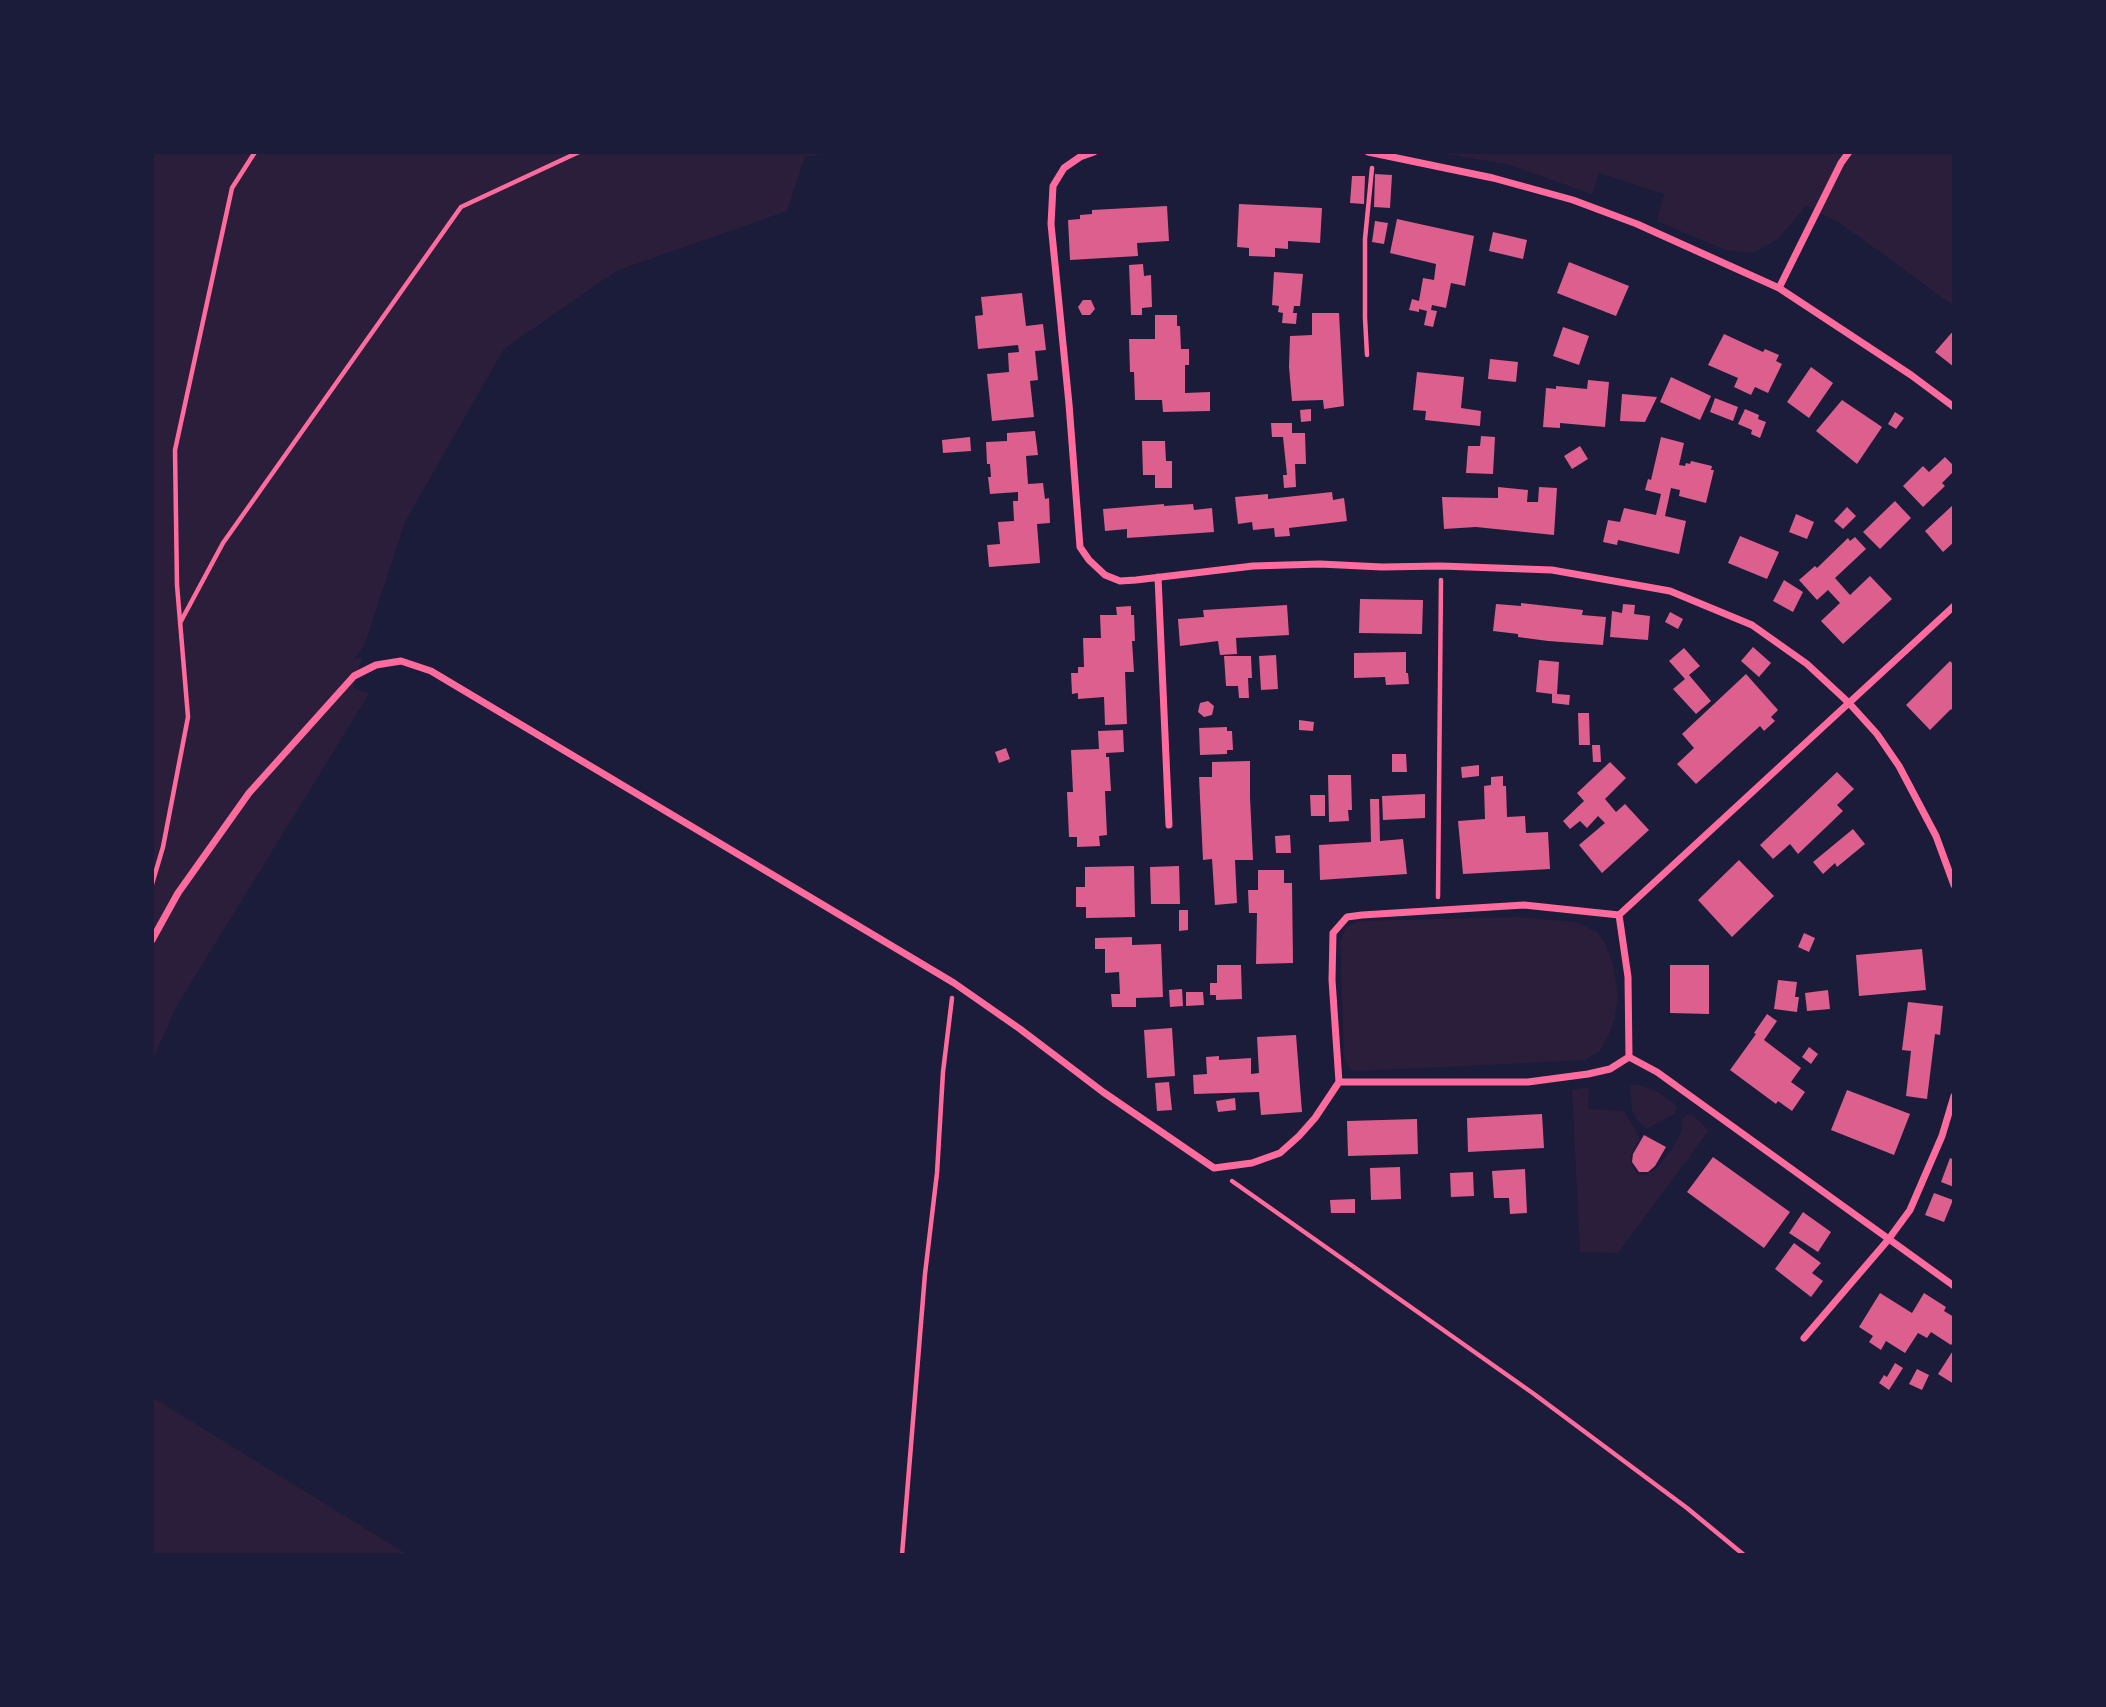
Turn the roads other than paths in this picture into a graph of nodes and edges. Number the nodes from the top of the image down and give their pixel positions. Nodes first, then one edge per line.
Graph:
1 (1094, 152) edge
2 (1368, 152) edge
3 (1849, 152) edge
4 (1779, 288) junction
5 (1954, 407) edge
6 (1158, 577) junction
7 (1954, 606) edge
8 (1849, 703) junction
9 (1169, 825) dead end
10 (1954, 885) edge
11 (1619, 915) junction
12 (152, 940) edge
13 (1629, 1057) junction
14 (1339, 1082) junction
15 (1954, 1096) edge
16 (1888, 1240) junction
17 (1954, 1286) edge
18 (1804, 1338) dead end

1 - 6 street
2 - 4 street
3 - 4 street
4 - 5 street
6 - 8 street
6 - 9 street
7 - 8 street
8 - 10 street
8 - 11 street
11 - 13 street
11 - 14 street
12 - 14 street
13 - 14 street
13 - 16 street
15 - 16 street
16 - 17 street
16 - 18 street

